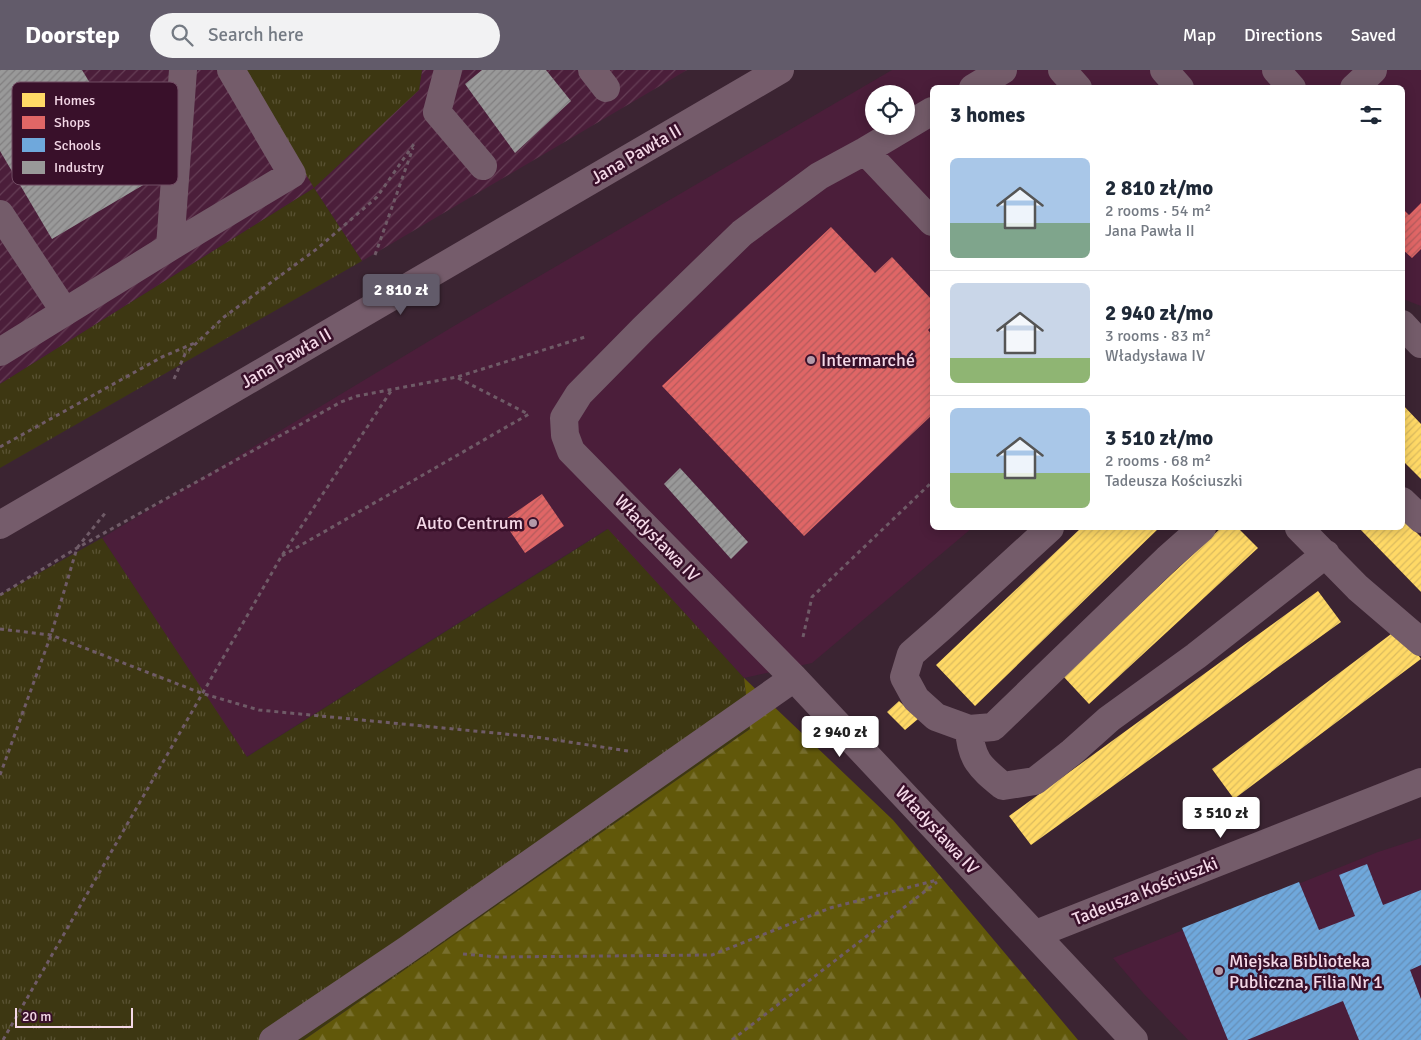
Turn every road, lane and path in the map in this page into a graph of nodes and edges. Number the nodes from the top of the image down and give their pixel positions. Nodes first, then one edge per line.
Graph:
1 (184, 70) edge
2 (231, 70) edge
3 (448, 70) edge
4 (780, 70) edge
5 (1003, 70) edge
6 (1062, 70) edge
7 (1164, 70) edge
8 (1276, 70) edge
9 (1373, 70) edge
10 (978, 85) edge
11 (1075, 85) edge
12 (1177, 85) edge
13 (1289, 85) edge
14 (1357, 85) edge
15 (930, 113) edge
16 (178, 146) edge
17 (865, 151) junction
18 (483, 166) dead end
19 (175, 185) edge
20 (0, 214) edge
21 (930, 220) edge
22 (170, 247) junction
23 (375, 255) dead end
24 (65, 312) junction
25 (1405, 327) edge
26 (586, 336) dead end
27 (200, 340) junction
28 (1421, 344) edge
29 (0, 352) edge
30 (458, 377) junction
31 (174, 379) dead end
32 (394, 388) junction
33 (0, 447) edge
34 (930, 484) edge
35 (1405, 504) edge
36 (106, 512) dead end
37 (1421, 519) edge
38 (0, 525) edge
39 (1048, 530) edge
40 (1200, 530) edge
41 (1301, 530) edge
42 (77, 548) junction
43 (1326, 554) junction
44 (281, 556) junction
45 (0, 595) edge
46 (0, 629) edge
47 (51, 635) junction
48 (1421, 642) edge
49 (794, 678) junction
50 (201, 693) junction
51 (969, 728) junction
52 (678, 758) junction
53 (0, 775) edge
54 (1421, 782) edge
55 (1036, 934) junction
56 (462, 954) dead end
57 (2, 1040) edge
58 (273, 1040) edge
59 (732, 1040) edge
60 (1134, 1040) edge

1 - 16 street
2 - 22 street
3 - 18 street
4 - 38 main road, Jana Pawła II
5 - 10 street
6 - 11 street
7 - 12 street
8 - 13 street
9 - 14 street
15 - 17 street
17 - 21 street
17 - 49 street, Władysława IV
19 - 22 street
20 - 24 street
22 - 24 street
23 - 27 path
24 - 29 street
25 - 28 street
26 - 30 path
27 - 31 path
27 - 33 path
30 - 32 path
30 - 44 path
32 - 42 path
32 - 44 path
34 - 49 path
35 - 37 street
36 - 42 path
39 - 51 street
40 - 51 street
41 - 43 street
42 - 45 path
42 - 47 path
43 - 48 street
43 - 51 street
44 - 50 path
46 - 47 path
47 - 50 path
47 - 53 path
49 - 52 street
49 - 55 street, Władysława IV
50 - 52 path
50 - 57 path
52 - 58 street
54 - 55 street, Tadeusza Kościuszki
55 - 60 street, Władysława IV
56 - 59 path

